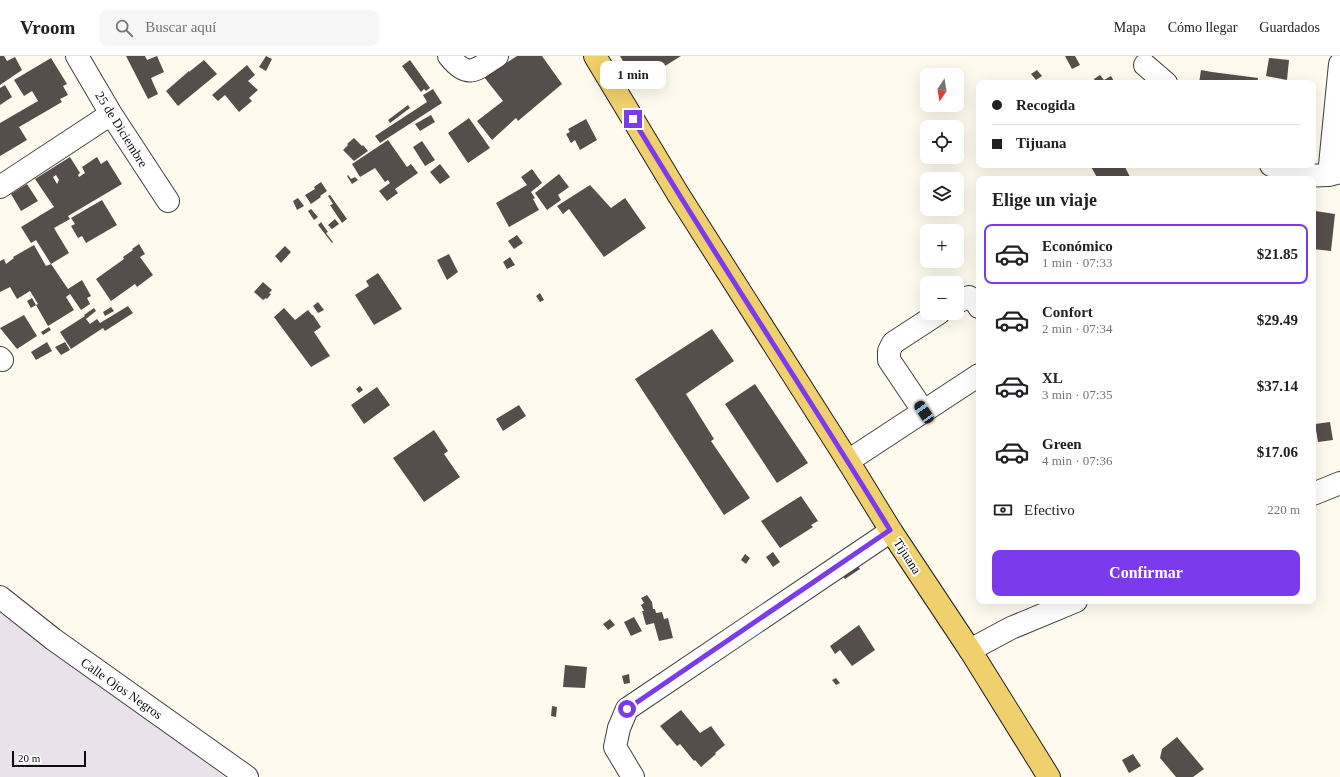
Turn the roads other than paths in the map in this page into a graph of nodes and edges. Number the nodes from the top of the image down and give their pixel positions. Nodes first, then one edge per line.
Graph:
1 (77, 56) edge
2 (449, 56) edge
3 (497, 56) edge
4 (595, 56) edge
5 (1340, 64) edge
6 (1145, 66) dead end
7 (1162, 80) edge
8 (111, 114) junction
9 (1278, 168) edge
10 (1334, 174) edge
11 (1298, 176) edge
12 (1298, 176) edge
13 (0, 187) edge
14 (168, 201) dead end
15 (964, 299) edge
16 (976, 302) edge
17 (929, 320) edge
18 (976, 377) edge
19 (924, 412) junction
20 (848, 462) junction
21 (1340, 483) edge
22 (1316, 491) edge
23 (890, 530) junction
24 (0, 597) edge
25 (1069, 604) edge
26 (970, 650) junction
27 (247, 777) edge
28 (633, 777) edge
29 (1049, 777) edge

1 - 8 street, 25 de Diciembre
2 - 3 street
4 - 20 main road, Tijuana
5 - 10 street
6 - 7 street
8 - 13 street
8 - 14 street, 25 de Diciembre
9 - 12 street
10 - 11 street
15 - 16 street
17 - 19 street
18 - 19 street
19 - 20 street
20 - 23 main road, Tijuana
21 - 22 street
23 - 26 main road, Tijuana
23 - 28 street
24 - 27 street, Calle Ojos Negros
25 - 26 street
26 - 29 main road, Tijuana

